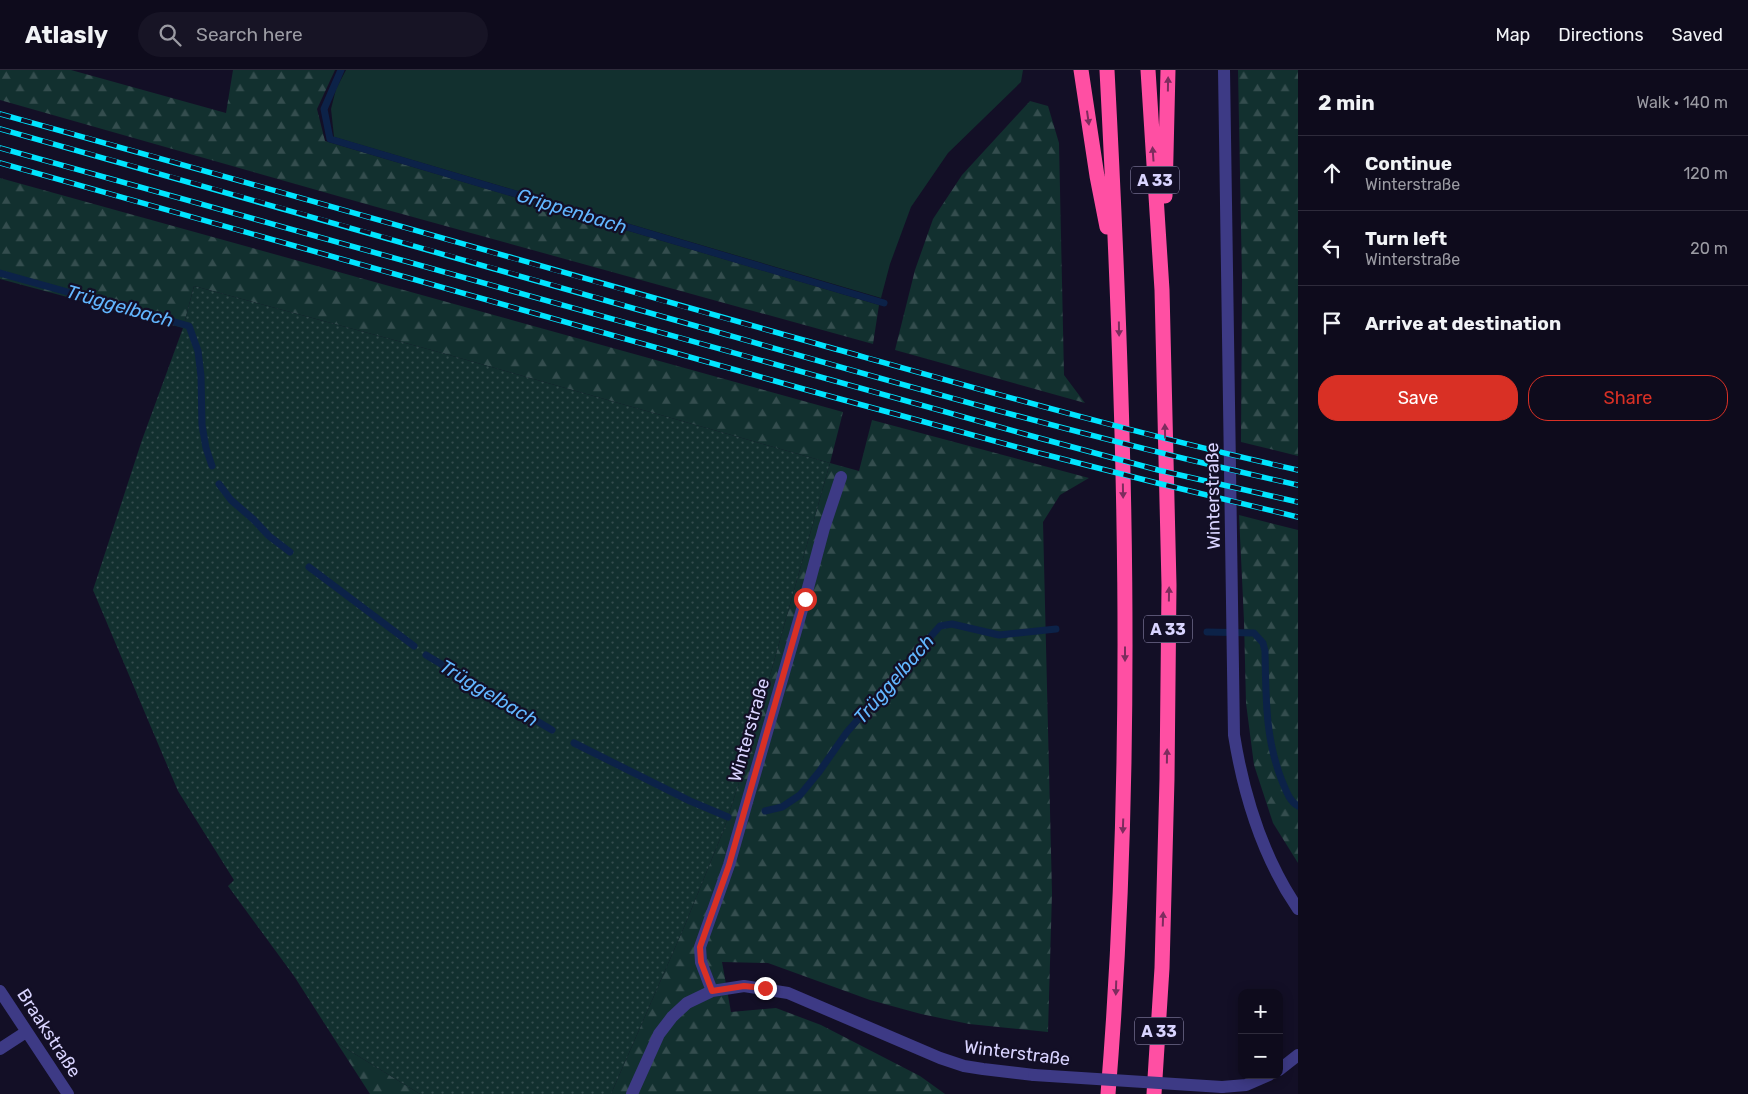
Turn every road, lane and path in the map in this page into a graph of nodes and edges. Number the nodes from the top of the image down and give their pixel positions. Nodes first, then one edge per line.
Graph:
1 (1081, 70) edge
2 (1106, 70) edge
3 (1148, 70) edge
4 (1168, 70) edge
5 (1224, 70) edge
6 (1118, 280) junction
7 (1162, 290) junction
8 (841, 477) dead end
9 (1298, 909) edge
10 (0, 991) edge
11 (712, 991) junction
12 (26, 1032) junction
13 (0, 1049) edge
14 (1298, 1055) edge
15 (1283, 1067) edge
16 (1260, 1079) edge
17 (68, 1094) edge
18 (632, 1094) edge
19 (1108, 1094) edge
20 (1154, 1094) edge

1 -> 6 highway
2 - 6 highway, A 33
7 -> 3 highway, A 33
7 -> 4 highway
5 - 9 street, Winterstraße
6 -> 19 highway, A 33
20 -> 7 highway, A 33
8 - 11 street, Winterstraße
10 - 12 street, Braakstraße
11 - 16 street, Winterstraße, bridge
11 - 18 street, Winterstraße
12 - 13 street
12 - 17 street, Braakstraße
14 - 15 street

